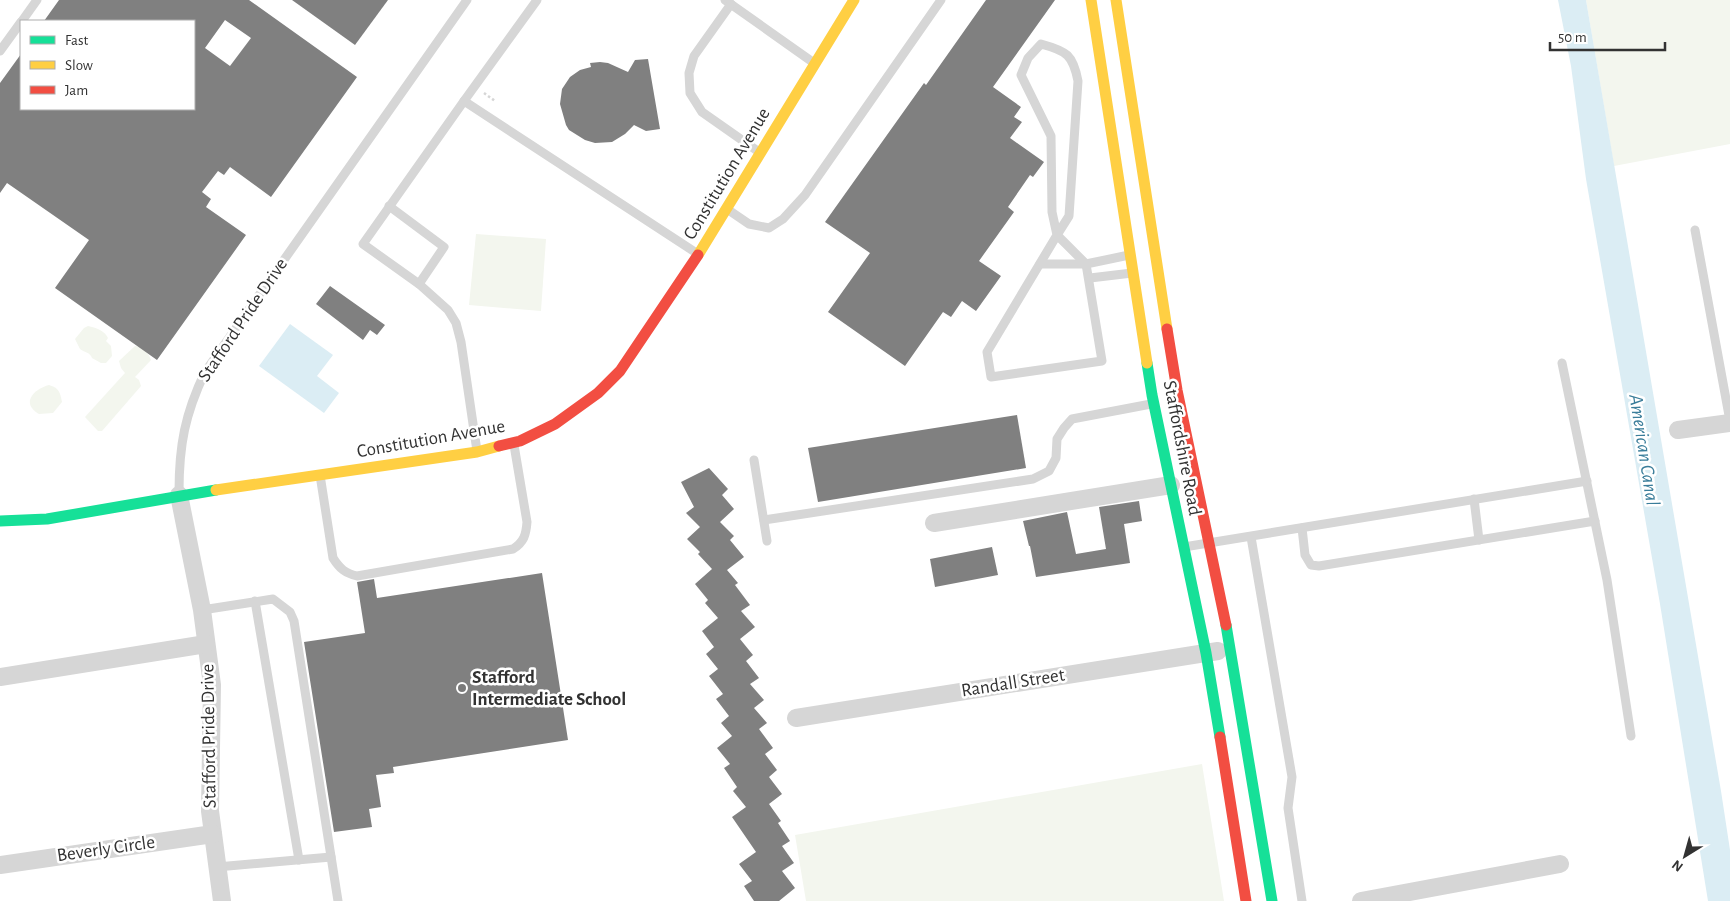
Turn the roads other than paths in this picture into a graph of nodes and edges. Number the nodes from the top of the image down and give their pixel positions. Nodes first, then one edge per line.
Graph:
1 (37, 0) edge
2 (467, 0) edge
3 (537, 0) edge
4 (854, 0) edge
5 (941, 0) edge
6 (1090, 0) edge
7 (1116, 0) edge
8 (728, 2) edge
9 (22, 20) edge
10 (20, 23) edge
11 (0, 52) edge
12 (815, 63) junction
13 (464, 101) junction
14 (761, 153) junction
15 (389, 206) junction
16 (727, 208) junction
17 (1695, 230) dead end
18 (1057, 235) junction
19 (699, 254) junction
20 (1131, 254) junction
21 (1040, 264) junction
22 (1086, 264) junction
23 (1133, 272) junction
24 (1090, 278) junction
25 (419, 284) junction
26 (1562, 363) dead end
27 (1154, 403) junction
28 (1730, 422) edge
29 (1678, 430) dead end
30 (513, 443) junction
31 (477, 452) junction
32 (754, 460) dead end
33 (320, 475) junction
34 (1586, 481) junction
35 (1171, 485) junction
36 (180, 495) junction
37 (1474, 500) junction
38 (764, 520) junction
39 (0, 521) edge
40 (1595, 521) junction
41 (934, 523) dead end
42 (1302, 528) junction
43 (1251, 537) junction
44 (1480, 540) junction
45 (767, 541) dead end
46 (1209, 544) junction
47 (1184, 548) junction
48 (255, 601) junction
49 (202, 610) junction
50 (206, 644) junction
51 (1230, 648) junction
52 (1206, 653) junction
53 (0, 677) edge
54 (796, 718) dead end
55 (1631, 736) dead end
56 (213, 834) junction
57 (331, 857) junction
58 (298, 860) junction
59 (1560, 864) dead end
60 (0, 865) edge
61 (217, 868) junction
62 (222, 901) edge
63 (338, 901) edge
64 (1246, 901) edge
65 (1272, 901) edge
66 (1302, 901) edge
67 (1361, 901) edge

1 - 9 lane
2 - 36 lane, Stafford Pride Drive
3 - 13 lane
4 - 12 main road, Constitution Avenue
5 - 16 lane
6 - 20 main road, Staffordshire Road
7 - 46 main road, Staffordshire Road
8 - 12 lane
8 - 14 lane
10 - 11 lane
12 - 14 main road, Constitution Avenue
13 - 15 lane
13 - 19 lane
14 - 16 main road, Constitution Avenue
15 - 25 lane
15 - 25 lane
16 - 19 main road, Constitution Avenue
17 - 28 lane
18 - 18 lane
18 - 21 lane
18 - 22 lane
19 - 30 main road, Constitution Avenue
20 - 22 lane
20 - 23 main road, Staffordshire Road
21 - 22 lane
21 - 24 lane
22 - 24 lane
23 - 24 lane
23 - 27 main road, Staffordshire Road
25 - 31 lane
26 - 34 lane
27 - 35 main road, Staffordshire Road
27 - 38 lane
28 - 29 street
30 - 31 main road, Constitution Avenue
30 - 33 lane
31 - 33 main road, Constitution Avenue
32 - 38 lane
33 - 36 main road, Constitution Avenue
34 - 37 lane
34 - 40 lane
35 - 41 street
35 - 47 main road, Staffordshire Road
36 - 39 main road, Constitution Avenue
36 - 49 street, Stafford Pride Drive
37 - 42 lane
37 - 44 lane
38 - 45 lane
40 - 44 lane
40 - 55 lane
42 - 43 lane
42 - 44 lane
43 - 46 lane
43 - 66 lane
46 - 47 lane
46 - 51 main road, Staffordshire Road
47 - 52 main road, Staffordshire Road
48 - 49 lane
48 - 57 lane
48 - 58 lane
49 - 50 street, Stafford Pride Drive
50 - 53 street
50 - 56 street, Stafford Pride Drive
51 - 52 street, Randall Street
51 - 65 main road, Staffordshire Road
52 - 54 street, Randall Street
52 - 64 main road, Staffordshire Road
56 - 60 street, Beverly Circle
56 - 61 street, Stafford Pride Drive
57 - 58 lane
57 - 63 lane
58 - 61 lane
59 - 67 street
61 - 62 street, Stafford Pride Drive

